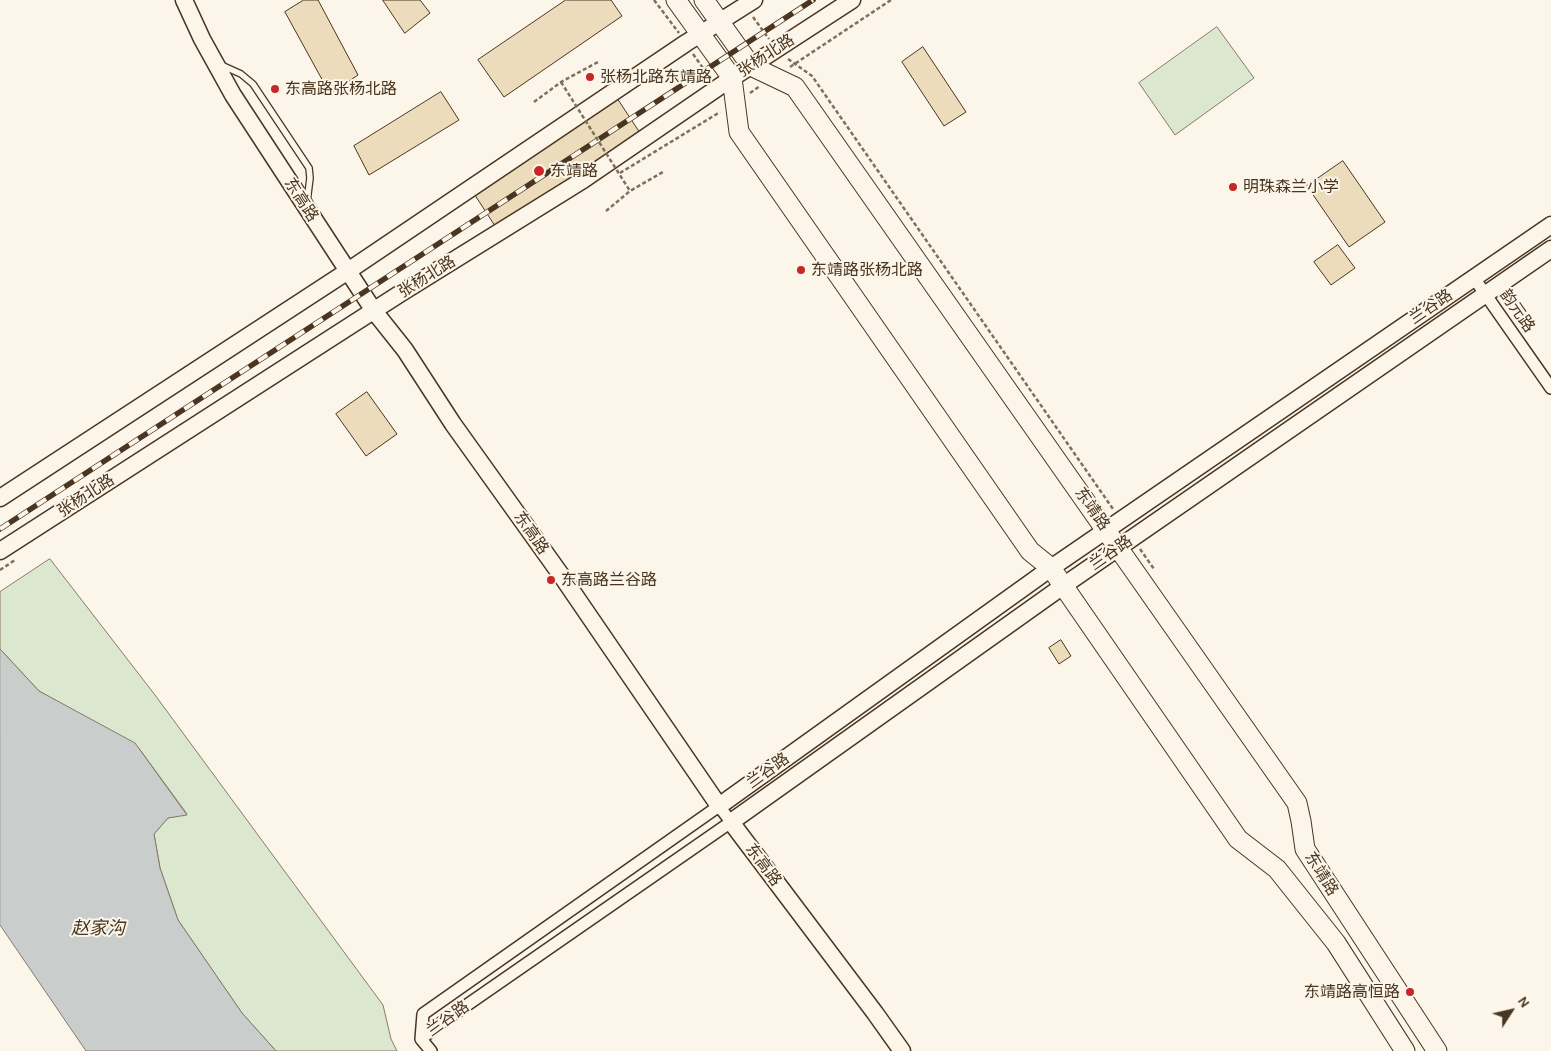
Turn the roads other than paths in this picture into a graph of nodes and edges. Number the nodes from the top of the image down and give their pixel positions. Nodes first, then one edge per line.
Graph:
1 (184, 0) edge
2 (676, 0) edge
3 (704, 0) edge
4 (754, 0) edge
5 (852, 0) edge
6 (719, 22) junction
7 (701, 34) junction
8 (214, 62) junction
9 (751, 66) junction
10 (732, 78) junction
11 (306, 207) junction
12 (1551, 225) edge
13 (1551, 249) edge
14 (348, 271) junction
15 (1474, 278) junction
16 (1485, 294) junction
17 (374, 311) junction
18 (1551, 388) edge
19 (0, 498) edge
20 (1107, 531) junction
21 (1119, 547) junction
22 (0, 551) edge
23 (1051, 568) junction
24 (1063, 586) junction
25 (719, 806) junction
26 (731, 822) junction
27 (421, 1038) junction
28 (431, 1051) edge
29 (902, 1051) edge
30 (1404, 1051) edge
31 (1437, 1051) edge

1 - 8 street, 东高路
2 - 7 main road, 东靖路
3 - 6 main road, 东靖路
4 - 6 street
5 - 9 street, 张杨北路
6 - 7 street
6 - 9 main road, 东靖路
7 - 10 main road, 东靖路
7 - 14 street
8 - 11 street, 东高路
8 - 11 lane
9 - 10 street, 张杨北路
9 - 20 main road, 东靖路
10 - 17 street, 张杨北路
10 - 23 main road, 东靖路
11 - 14 street, 东高路
12 - 15 street, 兰谷路
13 - 16 street, 兰谷路
14 - 17 street, 东高路
14 - 19 street
15 - 16 street, 韵元路
15 - 20 street, 兰谷路
16 - 18 street, 韵元路
16 - 21 street, 兰谷路
17 - 22 street, 张杨北路
17 - 25 street, 东高路
20 - 21 main road, 东靖路
20 - 23 street, 兰谷路
21 - 24 street, 兰谷路
21 - 31 main road, 东靖路
23 - 24 main road, 东靖路
23 - 25 street, 兰谷路
24 - 26 street, 兰谷路
24 - 30 main road, 东靖路
25 - 26 street, 东高路
25 - 27 street, 兰谷路
26 - 27 street, 兰谷路
26 - 29 street, 东高路
27 - 28 street

